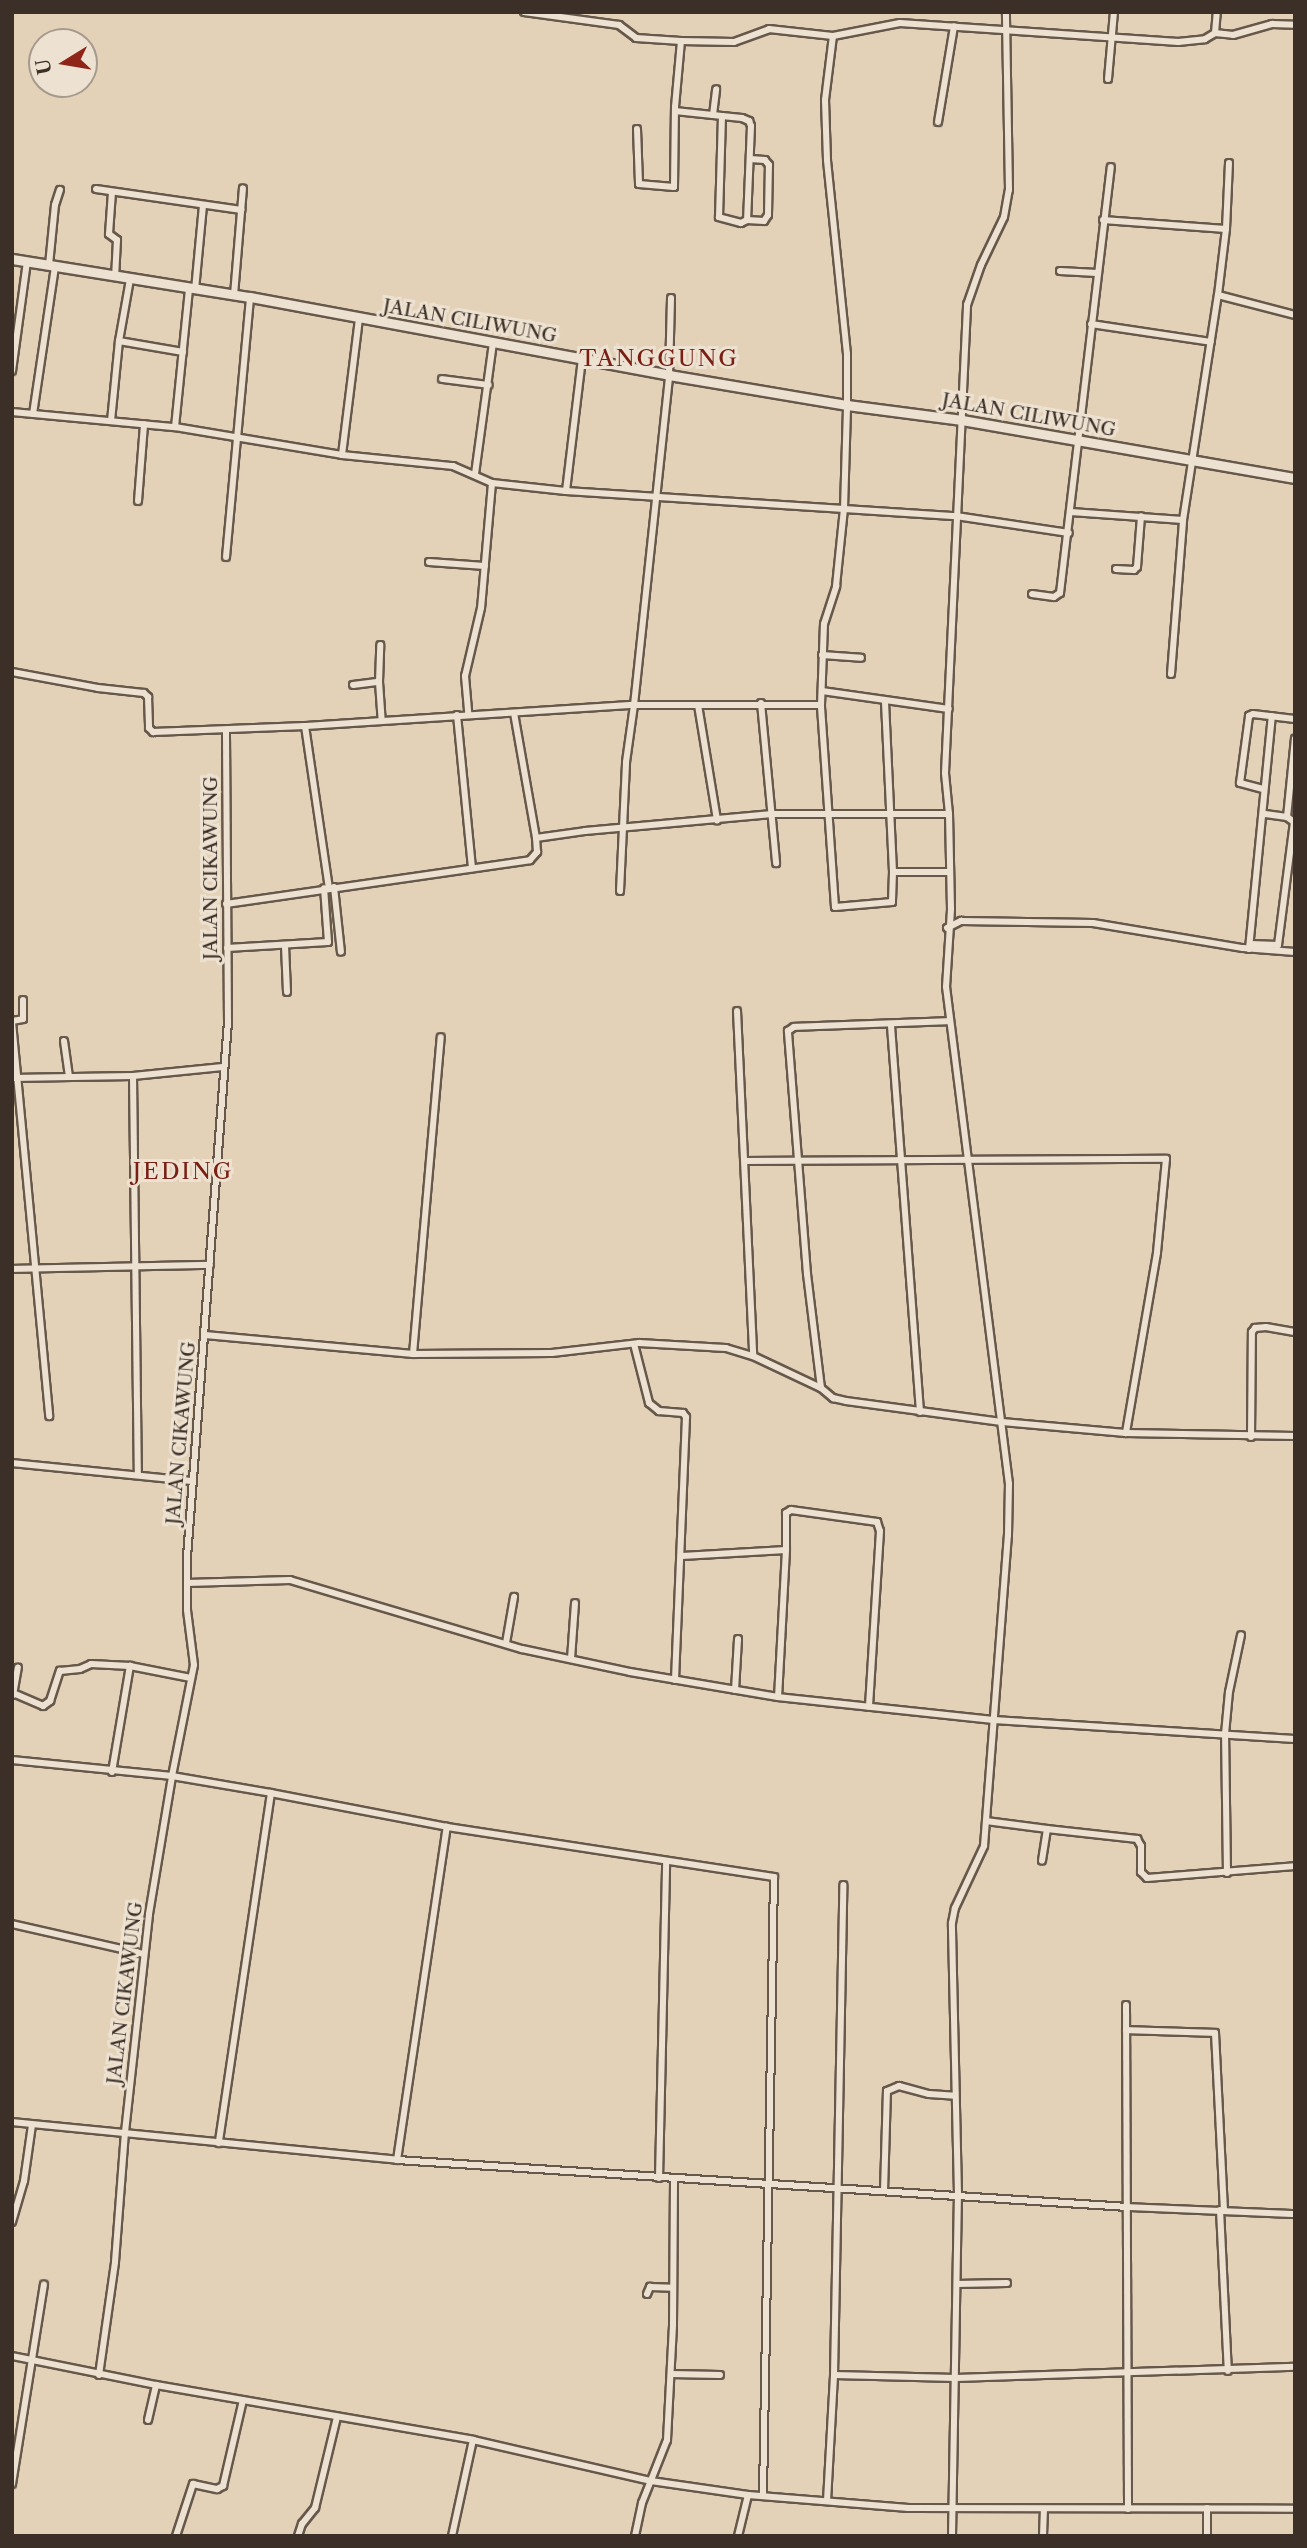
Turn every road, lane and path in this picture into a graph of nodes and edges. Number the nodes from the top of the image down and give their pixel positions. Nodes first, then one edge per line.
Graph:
1 (524, 12) edge
2 (1006, 12) edge
3 (1114, 12) edge
4 (1217, 12) edge
5 (1295, 25) edge
6 (954, 26) junction
7 (1007, 32) junction
8 (1215, 33) junction
9 (833, 36) junction
10 (1112, 39) junction
11 (681, 41) junction
12 (1108, 79) dead end
13 (716, 89) dead end
14 (675, 111) junction
15 (713, 115) junction
16 (722, 116) junction
17 (938, 122) dead end
18 (637, 129) dead end
19 (750, 159) junction
20 (1229, 163) dead end
21 (1111, 167) dead end
22 (243, 188) dead end
23 (96, 189) dead end
24 (61, 190) dead end
25 (112, 192) junction
26 (203, 205) junction
27 (241, 210) junction
28 (747, 220) junction
29 (1103, 220) junction
30 (1226, 229) junction
31 (12, 259) edge
32 (27, 261) junction
33 (52, 265) junction
34 (1060, 271) dead end
35 (1097, 273) junction
36 (115, 276) junction
37 (130, 279) junction
38 (192, 289) junction
39 (233, 295) junction
40 (1218, 295) junction
41 (250, 297) junction
42 (671, 298) dead end
43 (1295, 314) edge
44 (359, 319) junction
45 (1091, 324) junction
46 (118, 341) junction
47 (1211, 342) junction
48 (493, 343) junction
49 (183, 352) junction
50 (582, 359) junction
51 (12, 371) edge
52 (669, 375) junction
53 (442, 379) dead end
54 (489, 385) junction
55 (847, 405) junction
56 (12, 412) edge
57 (33, 414) junction
58 (962, 420) junction
59 (111, 421) junction
60 (144, 424) junction
61 (175, 427) junction
62 (235, 436) junction
63 (1079, 441) junction
64 (342, 455) junction
65 (1191, 460) junction
66 (475, 474) junction
67 (1295, 478) edge
68 (492, 483) junction
69 (566, 491) junction
70 (654, 495) junction
71 (138, 501) dead end
72 (844, 509) junction
73 (1071, 512) junction
74 (956, 516) junction
75 (1141, 516) junction
76 (1182, 520) junction
77 (1069, 533) junction
78 (226, 557) dead end
79 (429, 562) dead end
80 (485, 566) junction
81 (1116, 569) dead end
82 (1032, 594) dead end
83 (380, 645) dead end
84 (822, 655) junction
85 (861, 659) dead end
86 (12, 672) edge
87 (1171, 674) dead end
88 (380, 682) junction
89 (352, 685) dead end
90 (822, 691) junction
91 (885, 702) junction
92 (761, 703) junction
93 (634, 705) junction
94 (698, 705) junction
95 (821, 705) junction
96 (948, 709) junction
97 (514, 713) junction
98 (468, 714) junction
99 (457, 715) junction
100 (1272, 716) junction
101 (1295, 719) edge
102 (382, 720) junction
103 (305, 726) junction
104 (226, 730) junction
105 (1295, 738) edge
106 (1264, 789) junction
107 (1265, 811) junction
108 (828, 812) junction
109 (889, 812) junction
110 (772, 814) junction
111 (949, 814) junction
112 (1287, 814) junction
113 (716, 820) junction
114 (622, 827) junction
115 (536, 838) junction
116 (776, 863) dead end
117 (472, 868) junction
118 (950, 872) junction
119 (893, 873) junction
120 (329, 888) junction
121 (620, 891) dead end
122 (226, 904) junction
123 (951, 908) junction
124 (961, 921) junction
125 (947, 928) junction
126 (285, 946) junction
127 (1250, 947) junction
128 (227, 948) junction
129 (341, 952) dead end
130 (1295, 952) edge
131 (287, 992) dead end
132 (23, 1000) dead end
133 (737, 1012) dead end
134 (950, 1021) junction
135 (12, 1022) edge
136 (891, 1026) junction
137 (441, 1037) dead end
138 (64, 1041) dead end
139 (223, 1067) junction
140 (69, 1074) junction
141 (133, 1076) junction
142 (16, 1078) edge
143 (968, 1158) junction
144 (798, 1160) junction
145 (746, 1161) junction
146 (903, 1161) junction
147 (210, 1265) junction
148 (138, 1267) junction
149 (12, 1269) edge
150 (36, 1269) junction
151 (1295, 1332) edge
152 (205, 1335) junction
153 (634, 1344) junction
154 (413, 1354) junction
155 (753, 1356) junction
156 (821, 1388) junction
157 (920, 1412) junction
158 (49, 1416) dead end
159 (1002, 1422) junction
160 (1126, 1433) junction
161 (1295, 1436) edge
162 (1251, 1437) junction
163 (12, 1463) edge
164 (138, 1475) junction
165 (191, 1481) junction
166 (786, 1550) junction
167 (682, 1556) junction
168 (187, 1583) junction
169 (514, 1597) dead end
170 (575, 1603) dead end
171 (1241, 1635) dead end
172 (738, 1639) dead end
173 (506, 1643) junction
174 (571, 1659) junction
175 (130, 1666) junction
176 (18, 1667) dead end
177 (191, 1678) junction
178 (675, 1680) junction
179 (735, 1690) junction
180 (13, 1695) edge
181 (778, 1697) junction
182 (869, 1707) junction
183 (993, 1720) junction
184 (1225, 1734) junction
185 (1295, 1739) edge
186 (12, 1760) edge
187 (112, 1772) junction
188 (172, 1776) junction
189 (271, 1793) junction
190 (986, 1821) junction
191 (447, 1827) junction
192 (1047, 1829) junction
193 (1042, 1861) dead end
194 (666, 1863) junction
195 (1295, 1866) edge
196 (1227, 1873) junction
197 (843, 1885) dead end
198 (12, 1924) edge
199 (144, 1954) junction
200 (1126, 2005) dead end
201 (1126, 2029) junction
202 (956, 2095) junction
203 (12, 2122) edge
204 (32, 2125) junction
205 (125, 2133) junction
206 (219, 2143) junction
207 (397, 2160) junction
208 (659, 2178) junction
209 (674, 2179) junction
210 (767, 2185) junction
211 (837, 2188) junction
212 (884, 2190) junction
213 (958, 2194) junction
214 (1127, 2207) junction
215 (1222, 2210) junction
216 (1295, 2214) edge
217 (12, 2222) edge
218 (1007, 2283) dead end
219 (957, 2284) junction
220 (44, 2285) dead end
221 (673, 2288) junction
222 (648, 2294) dead end
223 (12, 2356) edge
224 (30, 2360) junction
225 (1295, 2367) edge
226 (1127, 2370) junction
227 (1228, 2371) junction
228 (671, 2374) junction
229 (99, 2375) junction
230 (720, 2375) dead end
231 (834, 2375) junction
232 (956, 2378) junction
233 (156, 2385) junction
234 (243, 2400) junction
235 (337, 2417) junction
236 (148, 2420) dead end
237 (473, 2441) junction
238 (651, 2481) junction
239 (12, 2484) edge
240 (748, 2496) junction
241 (763, 2496) junction
242 (827, 2501) junction
243 (954, 2506) junction
244 (1207, 2508) junction
245 (1044, 2509) junction
246 (1128, 2509) junction
247 (1295, 2509) edge
248 (176, 2536) edge
249 (298, 2536) edge
250 (452, 2536) edge
251 (635, 2536) edge
252 (738, 2536) edge
253 (952, 2536) edge
254 (1043, 2536) edge
255 (1207, 2536) edge

1 - 11 street
2 - 7 street
3 - 10 street
4 - 8 street
5 - 8 street
6 - 7 street
6 - 9 street
6 - 17 street
7 - 10 street
7 - 58 street
8 - 10 street
9 - 11 street
9 - 55 street
10 - 12 street
11 - 14 street
13 - 15 street
14 - 15 street
14 - 18 street
15 - 16 street
16 - 19 street
16 - 28 street
19 - 28 street
19 - 28 street
20 - 30 street
21 - 29 street
22 - 27 street
23 - 25 street
24 - 33 street
25 - 26 street
25 - 36 street
26 - 27 street
26 - 38 street
27 - 39 street
29 - 30 street
29 - 35 street
30 - 40 street
31 - 32 main road, JALAN CILIWUNG
32 - 33 main road, JALAN CILIWUNG
32 - 51 street
33 - 36 main road, JALAN CILIWUNG
33 - 57 street
34 - 35 street
35 - 45 street
36 - 37 main road, JALAN CILIWUNG
37 - 38 main road, JALAN CILIWUNG
37 - 46 street
38 - 39 main road, JALAN CILIWUNG
38 - 49 street
39 - 41 main road, JALAN CILIWUNG
40 - 43 street
40 - 47 street
41 - 44 main road, JALAN CILIWUNG
41 - 62 street
42 - 52 street
44 - 48 main road, JALAN CILIWUNG
44 - 64 street
45 - 47 street
45 - 63 street
46 - 49 street
46 - 59 street
47 - 65 street
48 - 50 main road, JALAN CILIWUNG
48 - 54 street
49 - 61 street
50 - 52 main road, JALAN CILIWUNG
50 - 69 street
52 - 55 main road, JALAN CILIWUNG
52 - 70 street
53 - 54 street
54 - 66 street
55 - 58 main road, JALAN CILIWUNG
55 - 72 street
56 - 57 street
57 - 59 street
58 - 63 main road, JALAN CILIWUNG
58 - 74 street
59 - 60 street
60 - 61 street
60 - 71 street
61 - 62 street
62 - 64 street
62 - 78 street
63 - 65 main road, JALAN CILIWUNG
63 - 73 street
64 - 66 street
65 - 67 main road, JALAN CILIWUNG
65 - 76 street
66 - 68 street
68 - 69 street
68 - 80 street
69 - 70 street
70 - 72 street
70 - 93 street
72 - 74 street
72 - 84 street
73 - 75 street
73 - 77 street
74 - 77 street
74 - 96 street
75 - 76 street
75 - 81 street
76 - 87 street
77 - 82 street
79 - 80 street
80 - 98 street
83 - 88 street
84 - 85 street
84 - 90 street
86 - 104 street
88 - 89 street
88 - 102 street
90 - 91 street
90 - 95 street
91 - 96 street
91 - 109 street
92 - 94 street
92 - 95 street
92 - 110 street
93 - 94 street
93 - 97 street
93 - 114 street
94 - 113 street
95 - 108 street
96 - 111 street
97 - 98 street
97 - 115 street
98 - 99 street
99 - 102 street
99 - 117 street
100 - 101 street
100 - 106 street
100 - 106 street
102 - 103 street
103 - 104 street
103 - 120 street
104 - 122 street, JALAN CIKAWUNG
105 - 112 street
106 - 107 street
107 - 112 street
107 - 127 street
108 - 109 street
108 - 110 street
108 - 119 street
109 - 111 street
109 - 119 street
110 - 113 street
110 - 116 street
111 - 118 street
112 - 127 street
113 - 114 street
114 - 115 street
114 - 121 street
115 - 117 street
117 - 120 street
118 - 119 street
118 - 123 street
120 - 122 street
120 - 126 street
120 - 129 street
122 - 128 street, JALAN CIKAWUNG
123 - 124 street
123 - 125 street
124 - 125 street
124 - 127 street
125 - 134 street
126 - 128 street
126 - 131 street
127 - 130 street
128 - 139 street, JALAN CIKAWUNG
132 - 135 street
133 - 145 street
134 - 136 street
134 - 143 street
135 - 142 street
136 - 144 street
136 - 146 street
137 - 154 street
138 - 140 street
139 - 141 street
139 - 147 street, JALAN CIKAWUNG
140 - 141 street
140 - 142 street
141 - 148 street
142 - 150 street
143 - 146 street
143 - 159 street
143 - 160 street
144 - 145 street
144 - 146 street
144 - 156 street
145 - 155 street
146 - 157 street
147 - 148 street
147 - 152 street, JALAN CIKAWUNG
148 - 150 street
148 - 164 street
149 - 150 street
150 - 158 street
151 - 162 street
152 - 154 street
152 - 165 street, JALAN CIKAWUNG
153 - 154 street
153 - 155 street
153 - 167 street
155 - 156 street
156 - 157 street
157 - 159 street
159 - 160 street
159 - 183 street
160 - 162 street
161 - 162 street
163 - 164 street
164 - 165 street
165 - 168 street, JALAN CIKAWUNG
166 - 167 street
166 - 181 street
166 - 182 street
167 - 178 street
168 - 173 street
168 - 177 street, JALAN CIKAWUNG
169 - 173 street
170 - 174 street
171 - 184 street
172 - 179 street
173 - 174 street
174 - 178 street
175 - 177 street
175 - 180 street
175 - 187 street
176 - 180 street
177 - 188 street, JALAN CIKAWUNG
178 - 179 street
179 - 181 street
181 - 182 street
182 - 183 street
183 - 184 street
183 - 190 street
184 - 185 street
184 - 196 street
186 - 187 street
187 - 188 street
188 - 189 street
188 - 199 street, JALAN CIKAWUNG
189 - 191 street
189 - 206 street
190 - 192 street
190 - 202 street
191 - 194 street
191 - 207 street
192 - 193 street
192 - 196 street
194 - 208 street
194 - 210 street
195 - 196 street
197 - 211 street
198 - 199 street
199 - 205 street, JALAN CIKAWUNG
200 - 201 street
201 - 214 street
201 - 215 street
202 - 212 street
202 - 213 street
203 - 204 street
204 - 205 street
204 - 217 street
205 - 206 street
205 - 229 street, JALAN CIKAWUNG
206 - 207 street
207 - 208 street
208 - 209 street
209 - 210 street
209 - 221 street
210 - 211 street
210 - 241 street
211 - 212 street
211 - 231 street
212 - 213 street
213 - 214 street
213 - 219 street
214 - 215 street
214 - 226 street
215 - 216 street
215 - 227 street
218 - 219 street
219 - 232 street
220 - 224 street
221 - 222 street
221 - 228 street
223 - 224 street
224 - 229 street
224 - 239 street
225 - 227 street
226 - 227 street
226 - 232 street
226 - 246 street
228 - 230 street
228 - 238 street
229 - 233 street
231 - 232 street
231 - 242 street
232 - 243 street
233 - 234 street
233 - 236 street
234 - 235 street
234 - 248 street
235 - 237 street
235 - 249 street
237 - 238 street
237 - 250 street
238 - 240 street
238 - 251 street
240 - 241 street
240 - 252 street
241 - 242 street
242 - 243 street
243 - 245 street
243 - 253 street
244 - 246 street
244 - 247 street
244 - 255 street
245 - 246 street
245 - 254 street

